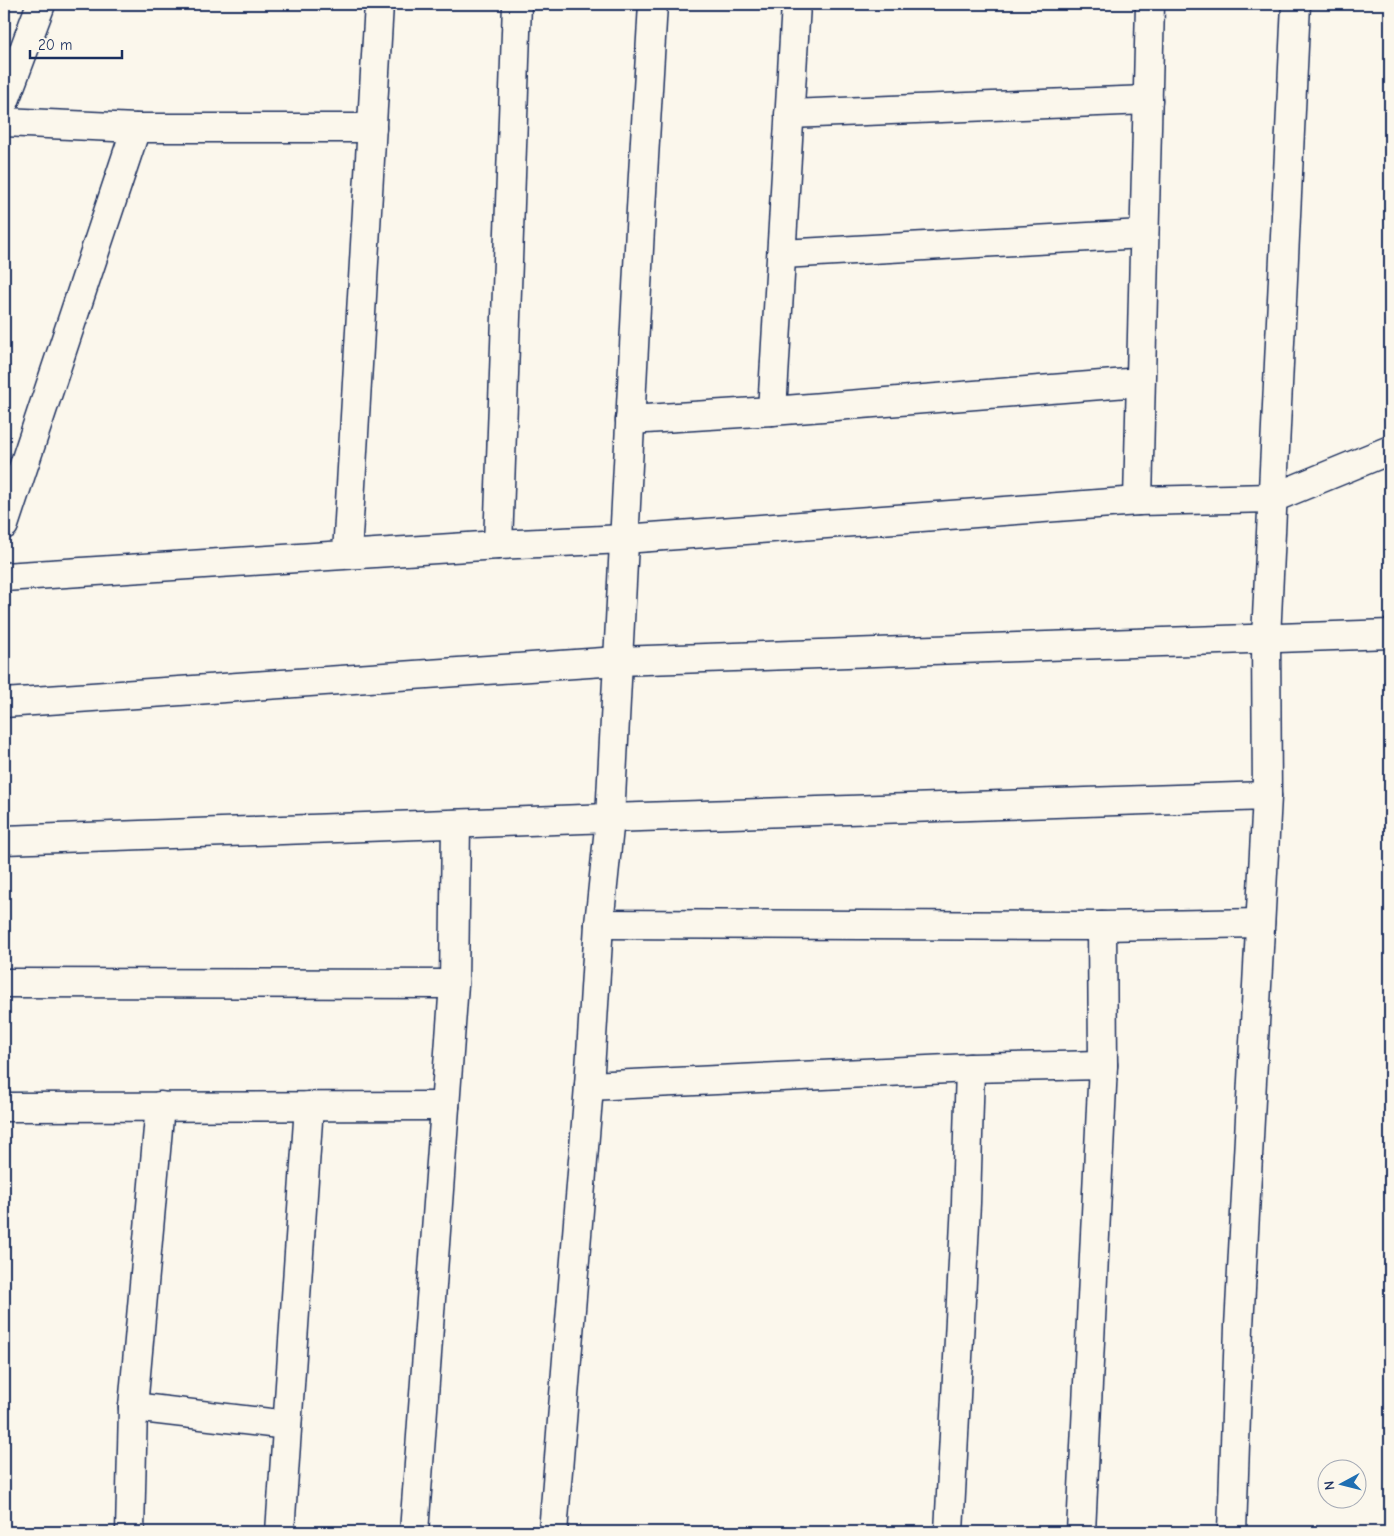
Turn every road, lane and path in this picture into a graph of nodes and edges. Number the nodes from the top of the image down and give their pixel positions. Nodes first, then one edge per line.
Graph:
1 (41, 4) edge
2 (379, 4) edge
3 (517, 4) edge
4 (653, 4) edge
5 (796, 4) edge
6 (1150, 4) edge
7 (1296, 4) edge
8 (1148, 100) junction
9 (4, 103) edge
10 (789, 114) junction
11 (4, 122) edge
12 (136, 128) junction
13 (372, 128) junction
14 (1143, 234) junction
15 (782, 254) junction
16 (1140, 382) junction
17 (772, 411) junction
18 (630, 420) junction
19 (1390, 450) edge
20 (1273, 498) junction
21 (1138, 501) junction
22 (4, 525) edge
23 (624, 539) junction
24 (498, 545) junction
25 (347, 554) junction
26 (4, 577) edge
27 (1390, 634) edge
28 (1266, 638) junction
29 (618, 661) junction
30 (4, 703) edge
31 (1267, 796) junction
32 (610, 818) junction
33 (456, 824) junction
34 (4, 840) edge
35 (1260, 923) junction
36 (598, 924) junction
37 (1102, 926) junction
38 (4, 983) edge
39 (454, 984) junction
40 (1103, 1066) junction
41 (970, 1068) junction
42 (589, 1086) junction
43 (160, 1106) junction
44 (309, 1106) junction
45 (445, 1106) junction
46 (4, 1107) edge
47 (133, 1407) junction
48 (287, 1425) junction
49 (130, 1532) edge
50 (280, 1532) edge
51 (414, 1532) edge
52 (553, 1532) edge
53 (949, 1532) edge
54 (1081, 1532) edge
55 (1232, 1532) edge

1 - 9 street
2 - 13 street
3 - 24 street
4 - 18 street
5 - 10 street
6 - 8 street
7 - 20 street
8 - 10 street
8 - 14 street
10 - 15 street
11 - 12 street
12 - 13 street
12 - 22 street
13 - 25 street
14 - 15 street
14 - 16 street
15 - 17 street
16 - 17 street
16 - 21 street
17 - 18 street
18 - 23 street
19 - 20 street
20 - 21 street
20 - 28 street
21 - 23 street
23 - 24 street
23 - 29 street
24 - 25 street
25 - 26 street
27 - 28 street
28 - 29 street
28 - 31 street
29 - 30 street
29 - 32 street
31 - 32 street
31 - 35 street
32 - 33 street
32 - 36 street
33 - 34 street
33 - 39 street
35 - 37 street
35 - 55 street
36 - 37 street
36 - 42 street
37 - 40 street
38 - 39 street
39 - 45 street
40 - 41 street
40 - 54 street
41 - 42 street
41 - 53 street
42 - 52 street
43 - 44 street
43 - 46 street
43 - 47 street
44 - 45 street
44 - 48 street
45 - 51 street
47 - 48 street
47 - 49 street
48 - 50 street

